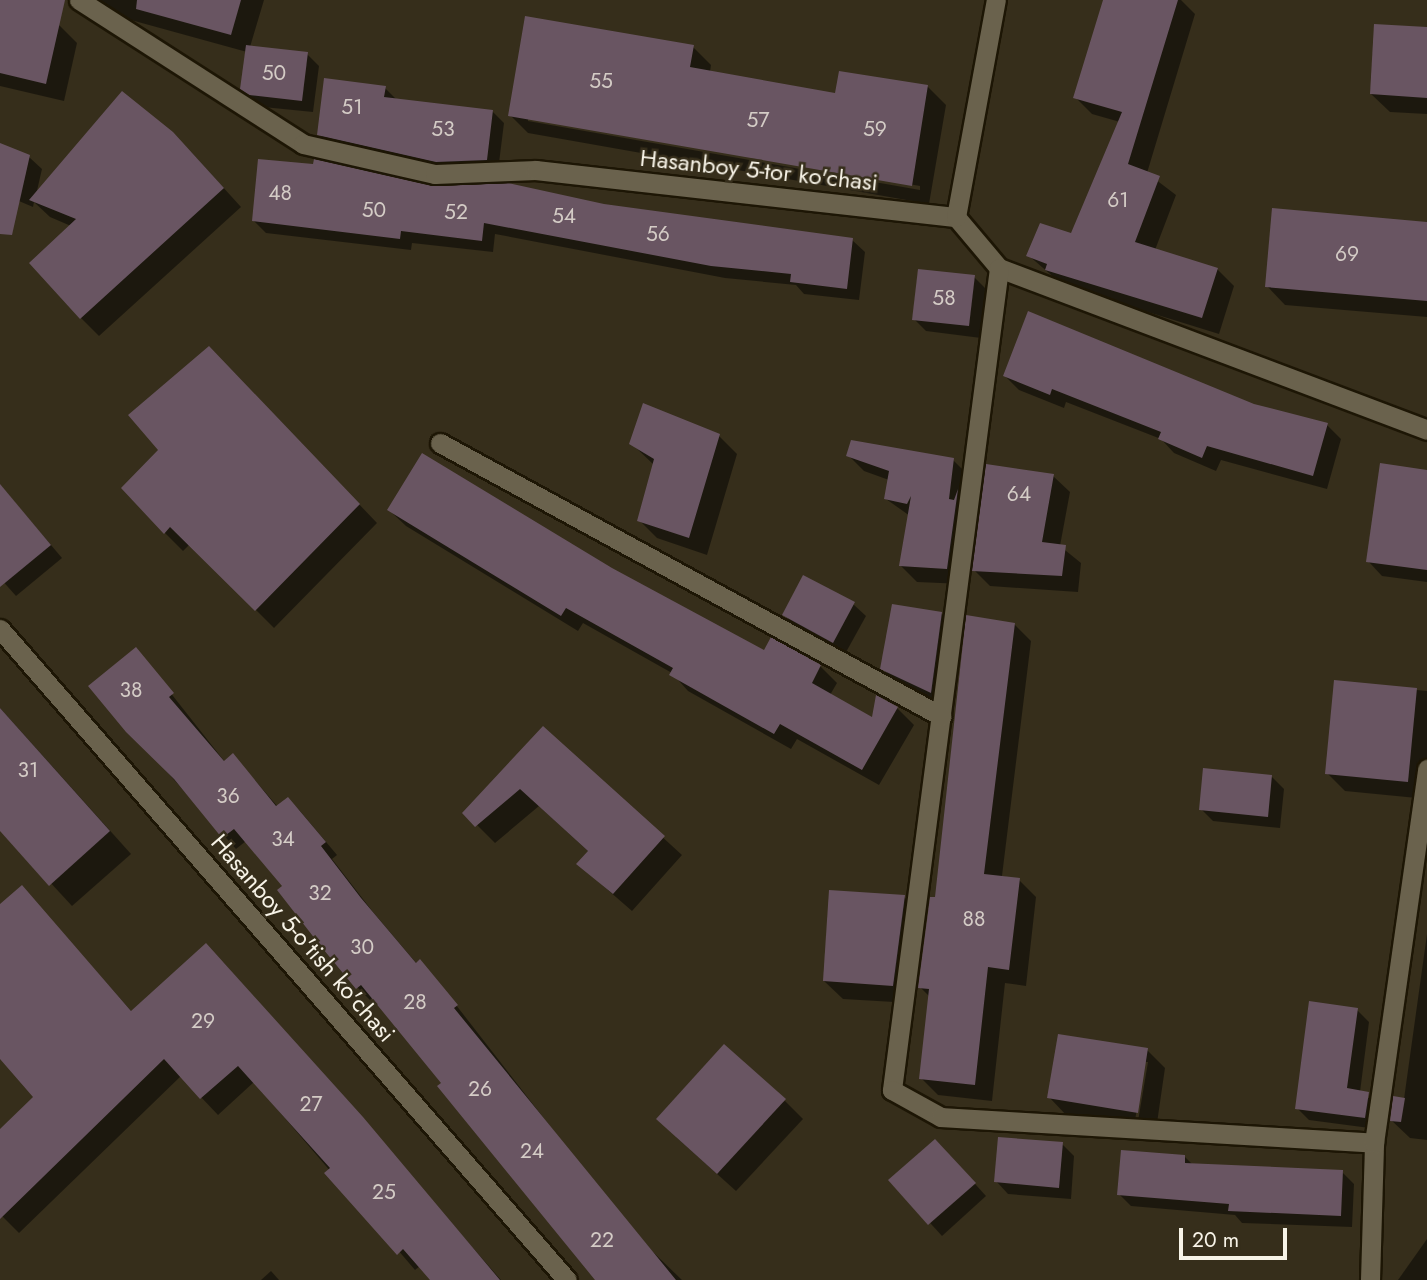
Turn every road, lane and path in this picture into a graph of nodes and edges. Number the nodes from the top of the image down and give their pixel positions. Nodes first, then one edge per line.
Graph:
1 (79, 0) edge
2 (996, 0) edge
3 (956, 217) junction
4 (999, 268) junction
5 (1427, 429) edge
6 (440, 443) dead end
7 (0, 629) edge
8 (941, 716) junction
9 (1427, 769) edge
10 (1374, 1143) junction
11 (567, 1280) edge
12 (1370, 1280) edge

1 - 3 street, Hasanboy 5-tor ko'chasi
2 - 3 street
3 - 4 street
4 - 5 street
4 - 8 street
6 - 8 street
7 - 11 street, Hasanboy 5-o'tish ko'chasi
8 - 10 street
9 - 10 street
10 - 12 street

